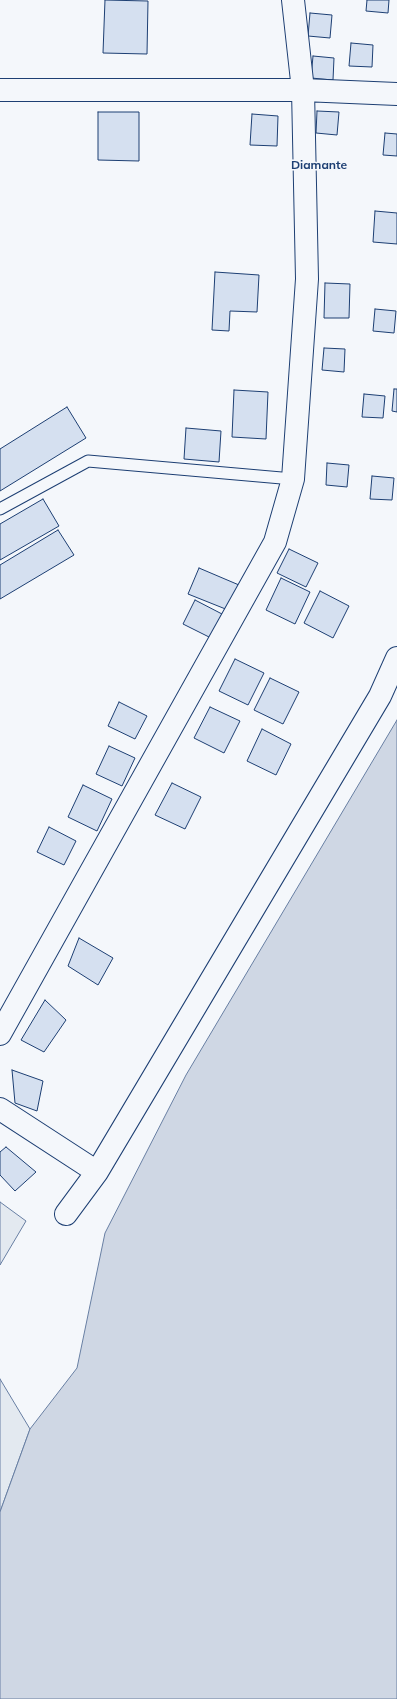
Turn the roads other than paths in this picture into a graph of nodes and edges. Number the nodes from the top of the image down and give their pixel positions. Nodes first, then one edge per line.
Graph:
1 (294, 0) edge
2 (0, 90) edge
3 (303, 90) junction
4 (397, 94) edge
5 (293, 479) junction
6 (0, 509) edge
7 (397, 658) edge
8 (0, 1034) edge
9 (0, 1109) edge
10 (97, 1172) junction
11 (66, 1214) dead end

1 - 3 street
2 - 3 street
3 - 4 street
3 - 5 street
5 - 6 lane
5 - 8 street
7 - 10 street
9 - 10 street
10 - 11 street

